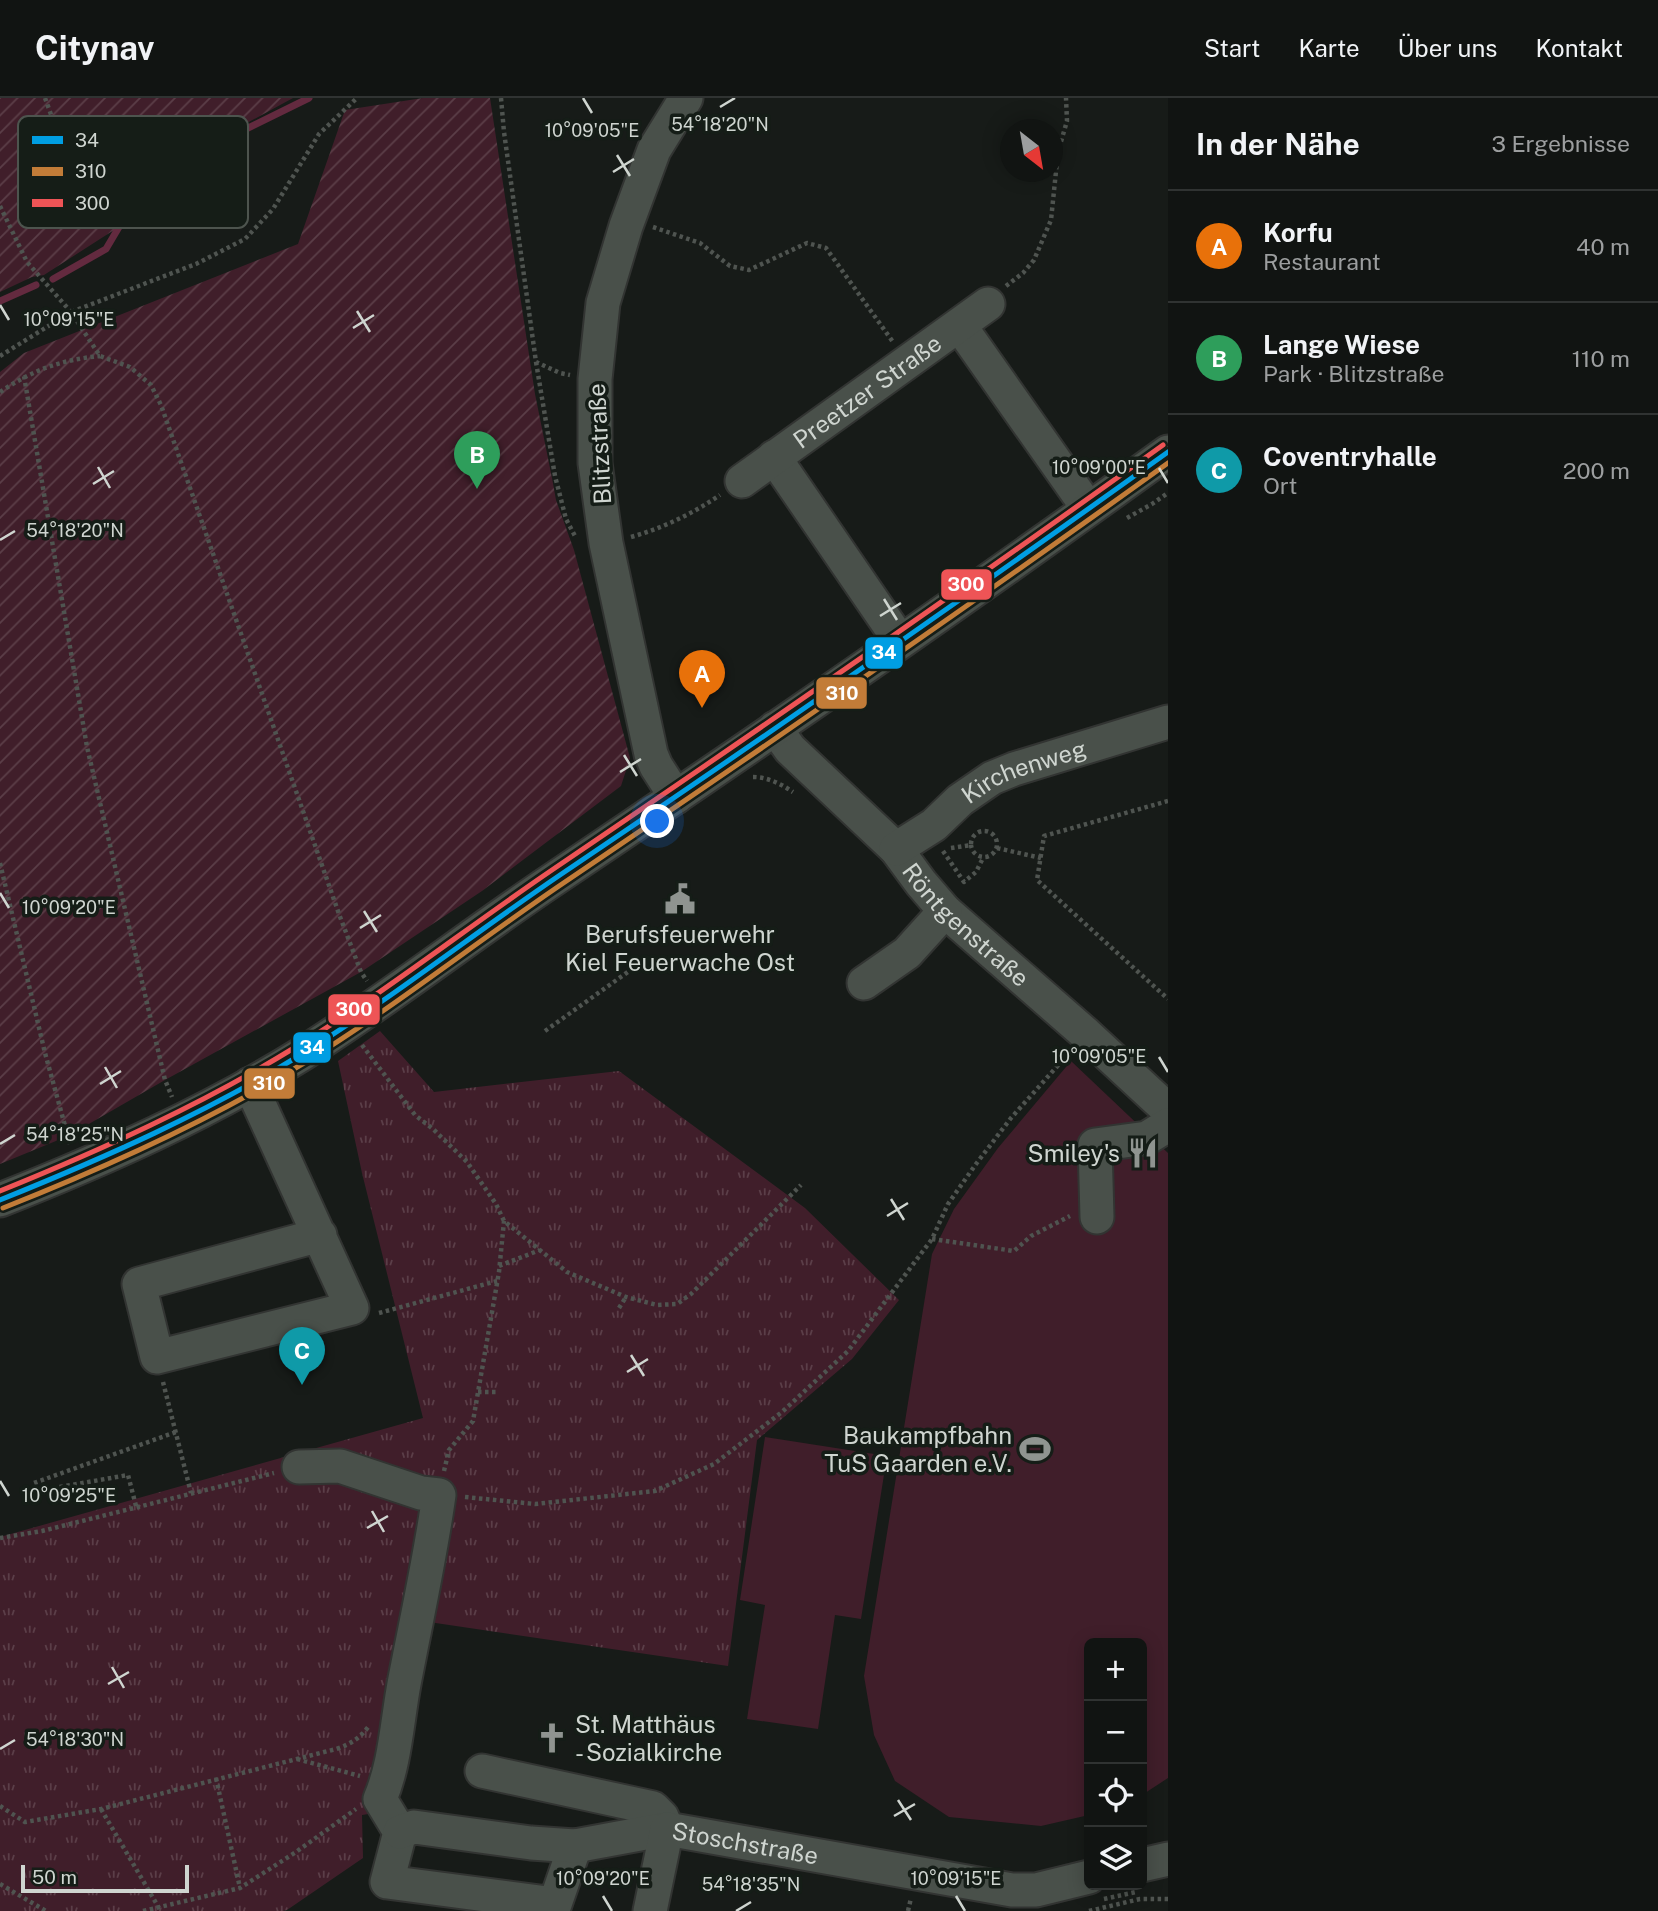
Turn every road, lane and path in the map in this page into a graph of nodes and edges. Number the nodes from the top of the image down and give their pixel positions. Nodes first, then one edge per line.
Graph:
1 (45, 98) edge
2 (357, 98) edge
3 (500, 98) edge
4 (686, 98) edge
5 (1066, 98) edge
6 (52, 116) edge
7 (0, 206) edge
8 (629, 220) junction
9 (988, 304) joint
10 (71, 312) junction
11 (960, 326) junction
12 (0, 356) edge
13 (100, 356) junction
14 (906, 362) junction
15 (24, 376) junction
16 (595, 379) junction
17 (0, 392) edge
18 (1168, 452) edge
19 (774, 457) junction
20 (741, 481) joint
21 (1087, 508) junction
22 (606, 544) junction
23 (900, 641) junction
24 (1168, 722) edge
25 (775, 728) junction
26 (676, 797) junction
27 (1168, 801) edge
28 (997, 848) junction
29 (896, 849) junction
30 (942, 849) dead end
31 (983, 858) junction
32 (1041, 858) junction
33 (0, 863) edge
34 (945, 911) junction
35 (639, 964) dead end
36 (864, 983) dead end
37 (1168, 999) edge
38 (379, 1003) junction
39 (346, 1025) junction
40 (545, 1031) dead end
41 (1086, 1034) junction
42 (250, 1084) junction
43 (1168, 1110) edge
44 (181, 1121) junction
45 (1168, 1125) edge
46 (76, 1169) junction
47 (801, 1185) dead end
48 (0, 1200) edge
49 (1096, 1212) joint
50 (504, 1221) junction
51 (320, 1235) junction
52 (932, 1239) junction
53 (540, 1250) junction
54 (499, 1266) junction
55 (496, 1281) junction
56 (626, 1297) junction
57 (352, 1308) junction
58 (619, 1308) dead end
59 (157, 1357) junction
60 (478, 1392) junction
61 (496, 1392) dead end
62 (176, 1432) junction
63 (299, 1467) joint
64 (191, 1493) junction
65 (439, 1495) junction
66 (136, 1506) junction
67 (0, 1538) edge
68 (370, 1724) dead end
69 (297, 1759) junction
70 (482, 1771) dead end
71 (216, 1778) junction
72 (383, 1791) junction
73 (0, 1806) edge
74 (101, 1808) junction
75 (667, 1829) junction
76 (400, 1832) junction
77 (575, 1846) junction
78 (1168, 1859) edge
79 (1147, 1874) edge
80 (0, 1884) edge
81 (240, 1888) junction
82 (1086, 1890) edge
83 (1168, 1899) edge
84 (1034, 1900) edge
85 (159, 1908) junction
86 (46, 1911) edge
87 (143, 1911) edge
88 (650, 1911) edge
89 (1089, 1911) edge

1 - 6 path
2 - 10 path
3 - 16 path
4 - 8 street, Blitzstraße
5 - 9 path
7 - 10 path
8 - 14 path
8 - 16 street, Blitzstraße
9 - 11 street, Preetzer Straße
10 - 12 path
10 - 13 path
11 - 14 street, Preetzer Straße
11 - 21 street, Preetzer Straße
13 - 15 path
13 - 38 path
14 - 19 street, Preetzer Straße
15 - 17 path
15 - 44 path
16 - 22 street, Blitzstraße
18 - 21 street
19 - 20 street, Preetzer Straße
19 - 23 street, Preetzer Straße
20 - 22 path
21 - 23 street
22 - 26 street, Blitzstraße
23 - 25 street
24 - 29 street, Kirchenweg
25 - 26 street
25 - 29 street, Röntgenstraße
26 - 38 street
27 - 32 path
28 - 31 path
28 - 31 path
28 - 32 path
29 - 34 street, Röntgenstraße
30 - 31 path
32 - 37 path
33 - 46 path
34 - 36 street
34 - 41 street, Röntgenstraße
35 - 40 path
38 - 39 street
39 - 42 street
39 - 50 path
41 - 43 street, Röntgenstraße
41 - 52 path
42 - 44 street
42 - 51 street
44 - 46 street
45 - 49 street
46 - 48 street
47 - 56 path
49 - 52 path
50 - 53 path
50 - 54 path
51 - 57 street
51 - 59 street
52 - 65 path
53 - 54 path
53 - 56 path
54 - 55 path
55 - 57 path
55 - 60 path
56 - 58 path
57 - 59 street
59 - 62 path
60 - 61 path
60 - 65 path
62 - 64 path
62 - 66 path
63 - 64 path
63 - 65 street
64 - 66 path
65 - 72 street
66 - 67 path
68 - 69 path
69 - 71 path
69 - 72 path
70 - 75 street
71 - 74 path
71 - 81 path
72 - 76 street
72 - 81 path
73 - 74 path
74 - 85 path
75 - 77 street, Stoschstraße
75 - 84 street, Stoschstraße
75 - 88 street
76 - 77 street, Stoschstraße
76 - 77 street
78 - 79 street
80 - 86 path
81 - 85 path
82 - 84 street, Stoschstraße
83 - 89 path
85 - 87 path

